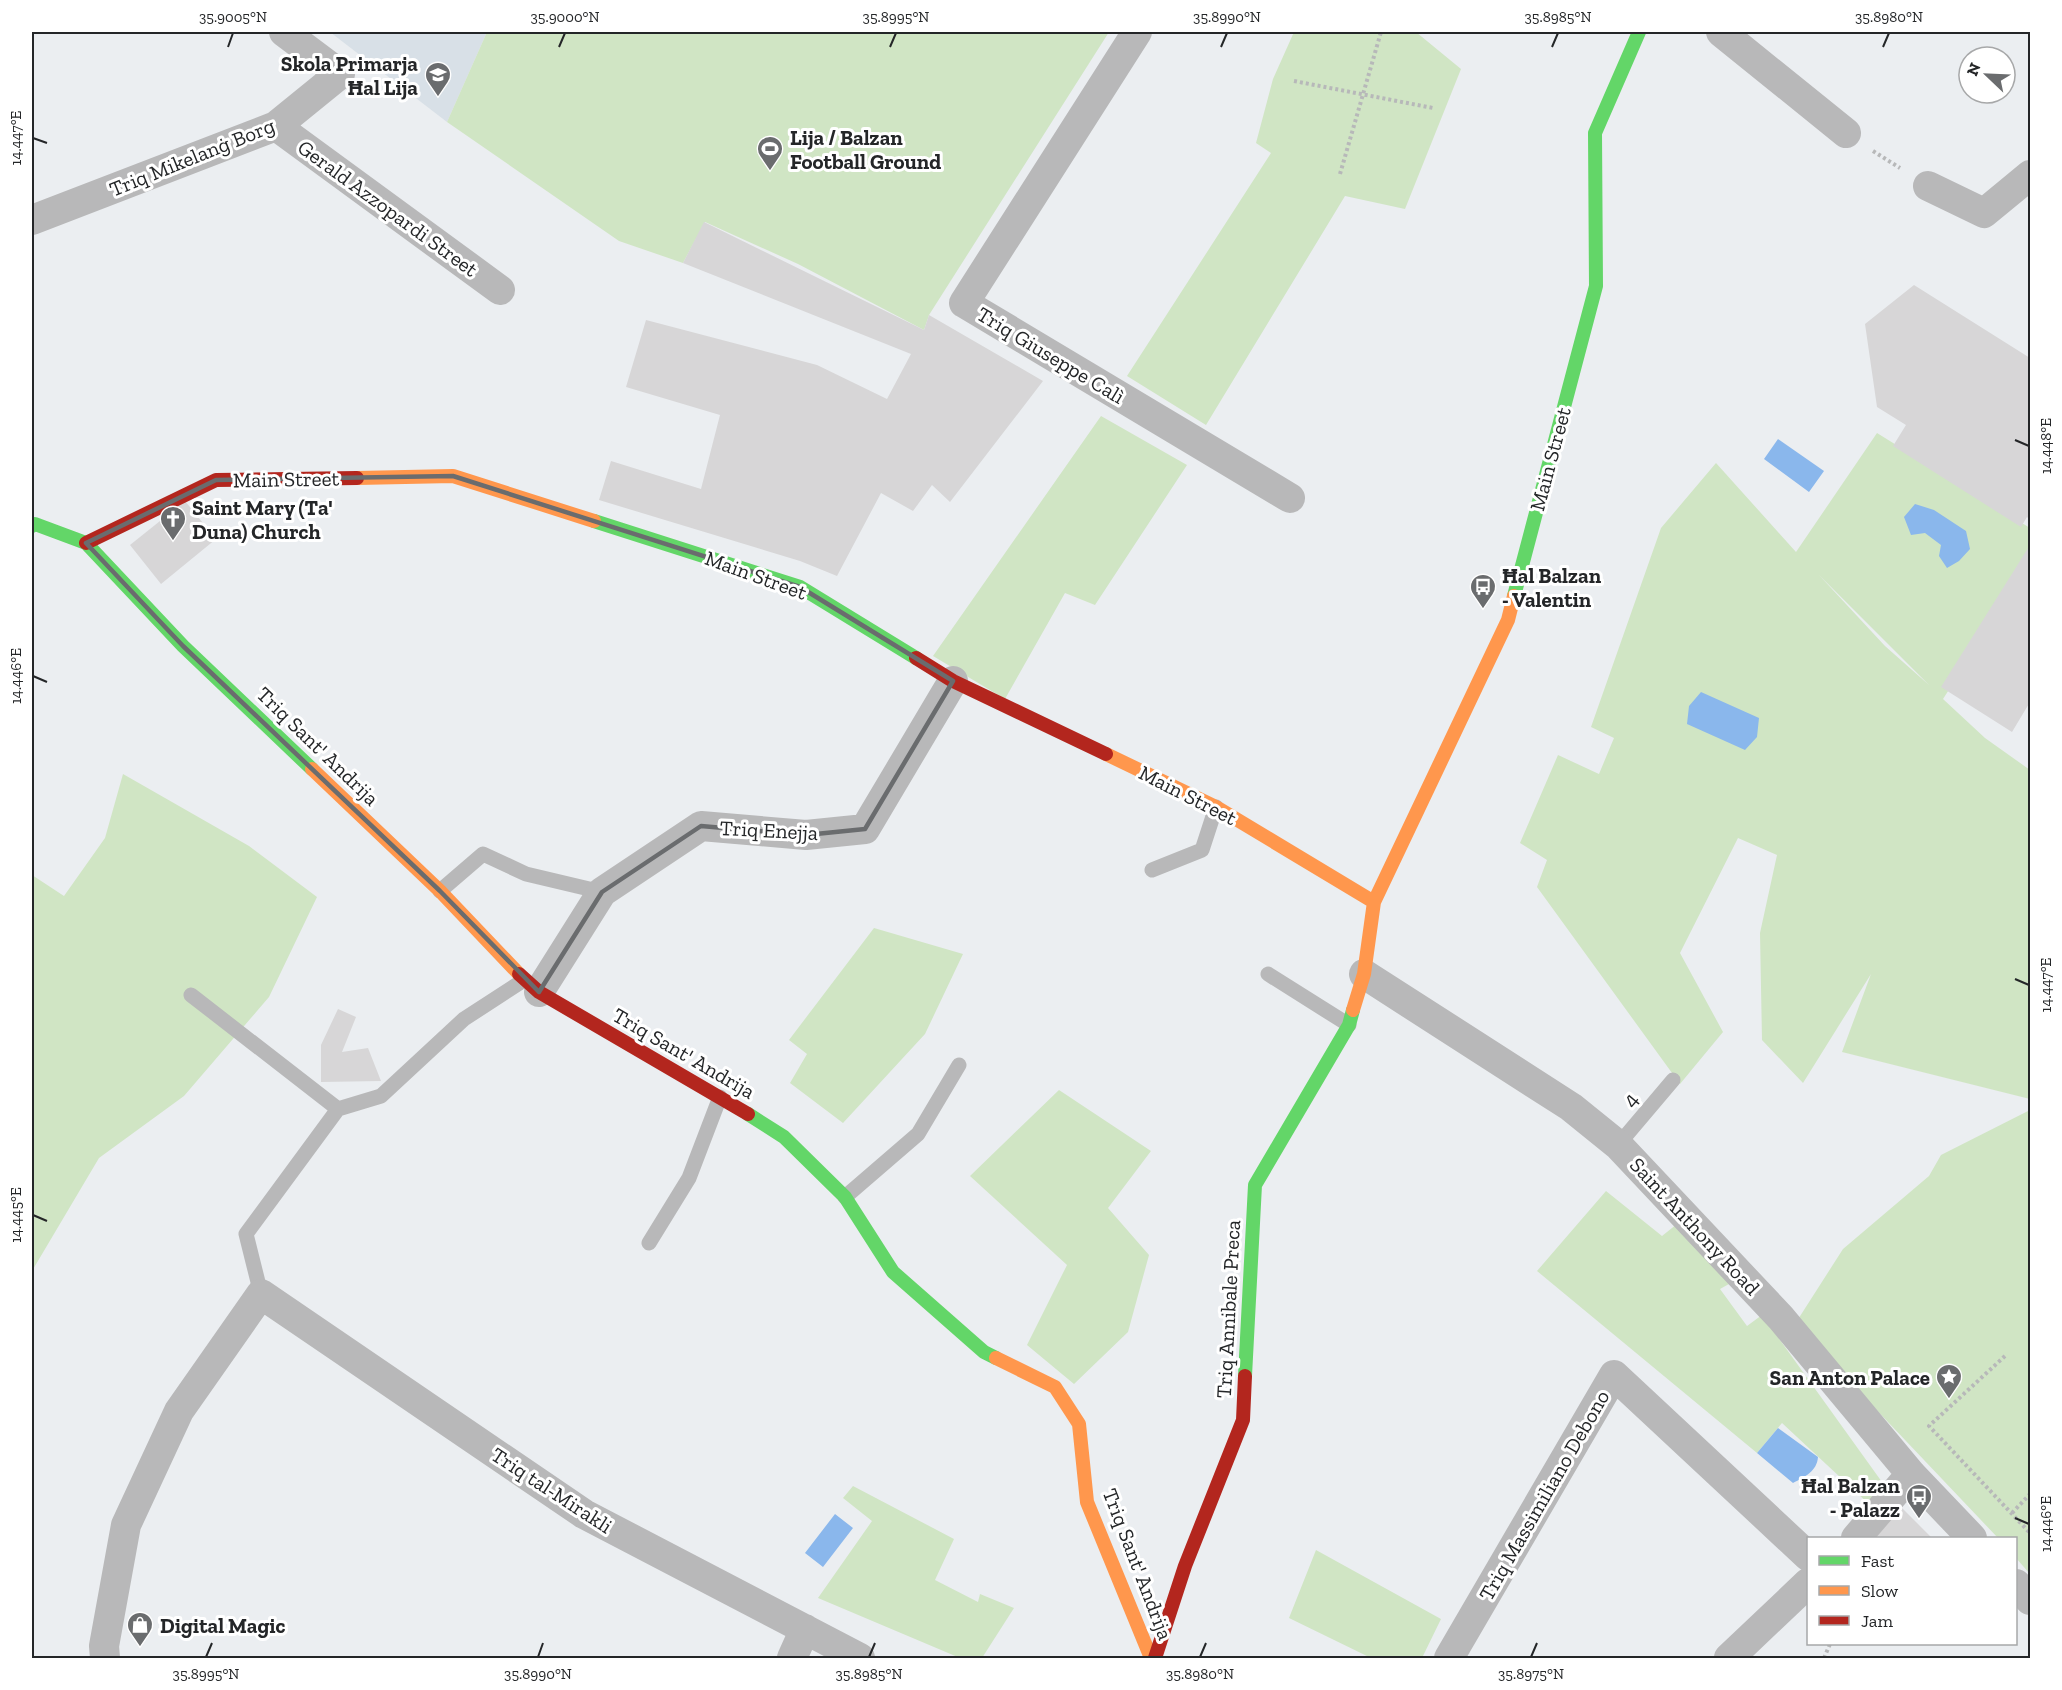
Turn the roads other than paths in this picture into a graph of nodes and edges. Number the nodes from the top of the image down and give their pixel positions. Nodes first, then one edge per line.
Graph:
1 (284, 32) edge
2 (1137, 32) edge
3 (1640, 32) edge
4 (1721, 32) edge
5 (276, 126) junction
6 (1846, 133) road end
7 (2031, 175) edge
8 (1928, 186) road end
9 (32, 220) edge
10 (500, 290) dead end
11 (1290, 498) dead end
12 (33, 523) edge
13 (86, 543) junction
14 (953, 681) junction
15 (1216, 807) junction
16 (1152, 870) dead end
17 (440, 891) junction
18 (602, 892) junction
19 (1374, 902) junction
20 (1268, 974) dead end
21 (1364, 974) junction
22 (532, 986) junction
23 (191, 995) dead end
24 (1349, 1025) junction
25 (959, 1065) dead end
26 (1673, 1080) dead end
27 (720, 1097) junction
28 (338, 1109) junction
29 (1618, 1145) junction
30 (845, 1197) junction
31 (649, 1244) dead end
32 (261, 1294) junction
33 (1911, 1474) junction
34 (1858, 1537) edge
35 (1970, 1537) edge
36 (1807, 1555) edge
37 (1807, 1585) edge
38 (2017, 1585) edge
39 (2031, 1600) edge
40 (805, 1629) junction
41 (105, 1659) edge
42 (792, 1659) edge
43 (860, 1659) edge
44 (1153, 1659) edge
45 (1449, 1659) edge
46 (1729, 1659) edge

1 - 5 street, Triq Mikelanġ Borg
2 - 11 street, Triq Giuseppe Calì
3 - 19 street, Main Street
4 - 6 street
5 - 9 street, Triq Mikelanġ Borg
5 - 10 street, Gerald Azzopardi Street
7 - 8 street
12 - 13 street
13 - 14 street, Main Street
13 - 17 street, Triq Sant' Andrija
14 - 15 street, Main Street
14 - 18 street, Triq Enejja
15 - 16 lane
15 - 19 street, Main Street
17 - 18 lane
17 - 22 street, Triq Sant' Andrija
18 - 22 street, Triq Enejja
19 - 21 street, Main Street
20 - 24 lane
21 - 24 street, Triq Annibale Preca
21 - 29 street, Saint Anthony Road
22 - 27 street, Triq Sant' Andrija
22 - 28 lane
23 - 28 lane
24 - 44 street, Triq Annibale Preca
25 - 30 lane
26 - 29 lane, 4
27 - 30 street, Triq Sant' Andrija
27 - 31 lane
28 - 32 lane
29 - 33 street, Saint Anthony Road
30 - 44 street, Triq Sant' Andrija
32 - 40 street, Triq tal-Mirakli
32 - 41 street
33 - 34 street
33 - 35 street, Saint Anthony Road
36 - 45 street, Triq Massimiliano Debono
37 - 46 street
38 - 39 street
40 - 42 street
40 - 43 street, Triq tal-Mirakli

